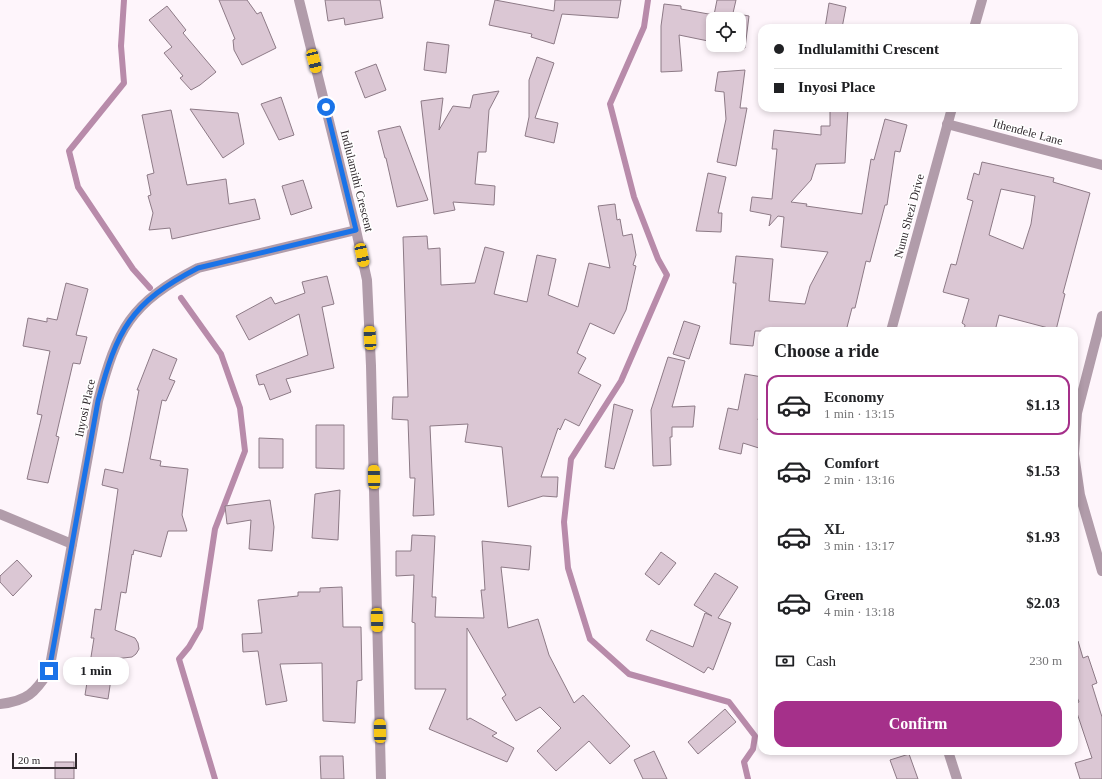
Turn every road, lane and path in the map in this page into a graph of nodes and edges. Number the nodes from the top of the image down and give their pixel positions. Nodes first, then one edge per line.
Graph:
1 (298, 0) edge
2 (982, 0) edge
3 (975, 24) edge
4 (951, 112) edge
5 (948, 124) junction
6 (1102, 165) edge
7 (356, 230) junction
8 (1102, 316) edge
9 (892, 327) edge
10 (1078, 409) edge
11 (1078, 481) edge
12 (0, 514) edge
13 (72, 544) junction
14 (1102, 571) edge
15 (0, 704) edge
16 (949, 755) edge
17 (382, 779) edge
18 (957, 779) edge

1 - 7 street, Indlulamithi Crescent
2 - 3 street
4 - 5 street, Nunu Shezi Drive
5 - 6 street, Ithendele Lane
5 - 9 street, Nunu Shezi Drive
7 - 13 street, Inyosi Place
7 - 17 street, Indlulamithi Crescent
8 - 10 street
11 - 14 street
12 - 13 street
13 - 15 street, Inyosi Place
16 - 18 street

